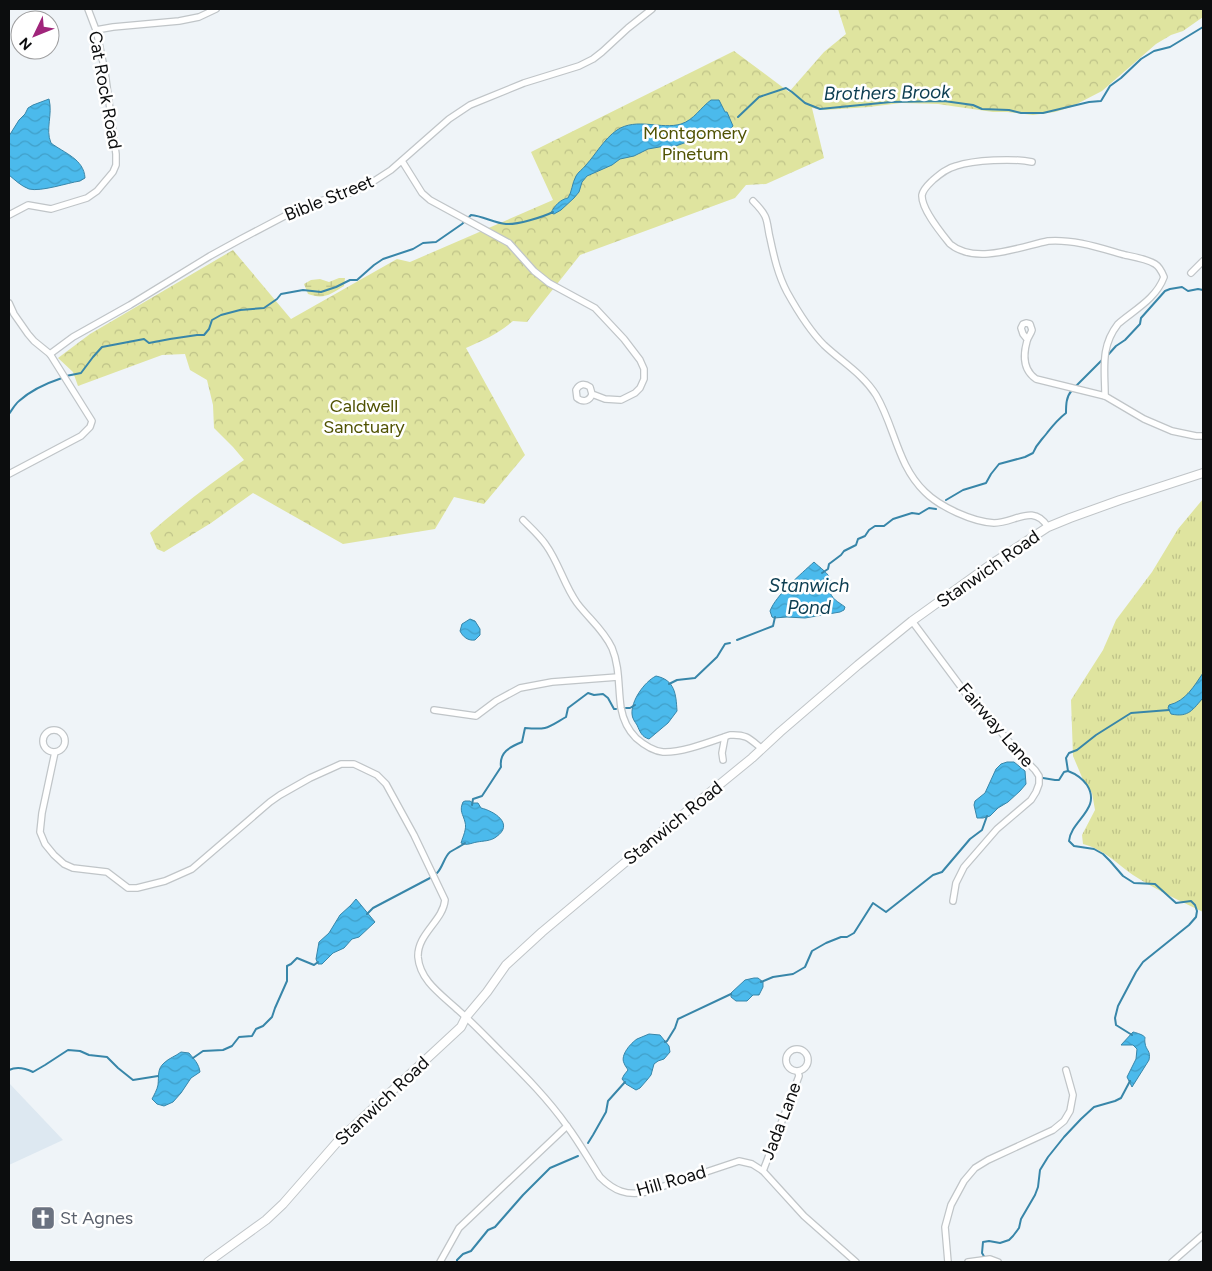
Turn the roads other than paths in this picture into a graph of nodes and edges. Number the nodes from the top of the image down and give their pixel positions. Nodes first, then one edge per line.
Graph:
1 (88, 9) edge
2 (216, 9) edge
3 (652, 9) edge
4 (96, 30) junction
5 (402, 161) junction
6 (1032, 162) dead end
7 (753, 201) dead end
8 (9, 215) edge
9 (1203, 261) edge
10 (1191, 273) dead end
11 (9, 303) edge
12 (1027, 339) dead end
13 (50, 354) junction
14 (592, 394) dead end
15 (1105, 396) junction
16 (1203, 436) edge
17 (1203, 473) edge
18 (9, 474) edge
19 (524, 520) dead end
20 (1048, 527) junction
21 (912, 621) junction
22 (618, 678) junction
23 (434, 710) dead end
24 (725, 737) junction
25 (762, 750) junction
26 (55, 752) dead end
27 (723, 760) dead end
28 (953, 901) dead end
29 (466, 1017) junction
30 (1066, 1070) dead end
31 (798, 1072) junction
32 (567, 1126) junction
33 (762, 1171) junction
34 (1203, 1235) edge
35 (208, 1262) edge
36 (440, 1262) edge
37 (856, 1262) edge
38 (948, 1262) edge
39 (968, 1262) edge
40 (998, 1262) edge
41 (1172, 1262) edge

1 - 4 street, Cat Rock Road
2 - 4 street
3 - 5 street, Bible Street
4 - 8 street, Cat Rock Road
5 - 13 street, Bible Street
5 - 14 street
6 - 15 street
7 - 20 street
9 - 10 street
11 - 13 street
12 - 15 street
13 - 18 street
15 - 16 street
17 - 20 street, Stanwich Road
19 - 22 street
20 - 21 street, Stanwich Road
21 - 25 street, Stanwich Road
21 - 28 street, Fairway Lane
22 - 23 street
22 - 24 street
24 - 25 street
24 - 27 street
25 - 29 street, Stanwich Road
26 - 29 street, Hill Road
29 - 32 street, Hill Road
29 - 35 street, Stanwich Road
30 - 38 street
31 - 31 street, Jada Lane
31 - 33 street, Jada Lane
32 - 33 street, Hill Road
32 - 36 street
33 - 37 street, Hill Road
34 - 41 street
39 - 40 street

